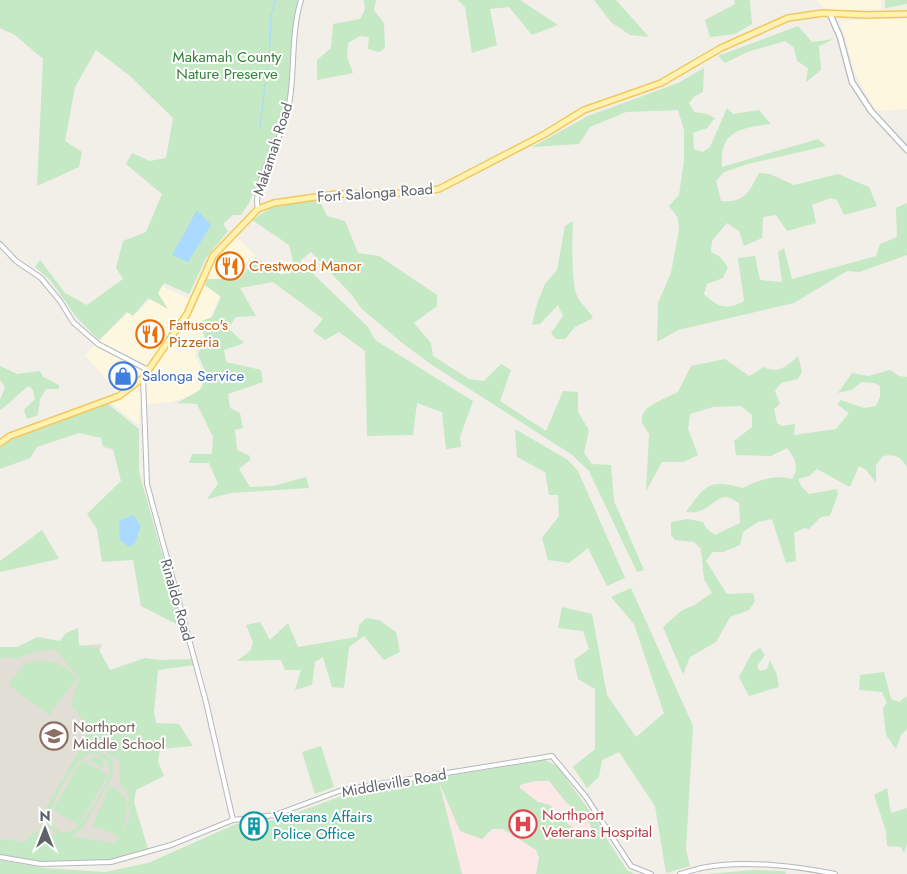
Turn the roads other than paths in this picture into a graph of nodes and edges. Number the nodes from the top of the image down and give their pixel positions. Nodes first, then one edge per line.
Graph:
1 (301, 0) edge
2 (830, 14) junction
3 (907, 14) edge
4 (907, 150) edge
5 (258, 209) junction
6 (0, 244) edge
7 (148, 370) junction
8 (143, 378) junction
9 (0, 443) edge
10 (233, 820) junction
11 (0, 856) edge
12 (651, 874) edge
13 (680, 874) edge
14 (835, 874) edge

1 - 5 street, Makamah Road
2 - 3 main road, Fort Salonga Road
2 - 4 main road
2 - 5 main road, Fort Salonga Road
5 - 7 main road, Fort Salonga Road
6 - 7 street
7 - 8 main road, Fort Salonga Road
8 - 9 main road, Fort Salonga Road
8 - 10 street, Rinaldo Road
10 - 11 street, Middleville Road
10 - 12 street, Middleville Road
13 - 14 street

